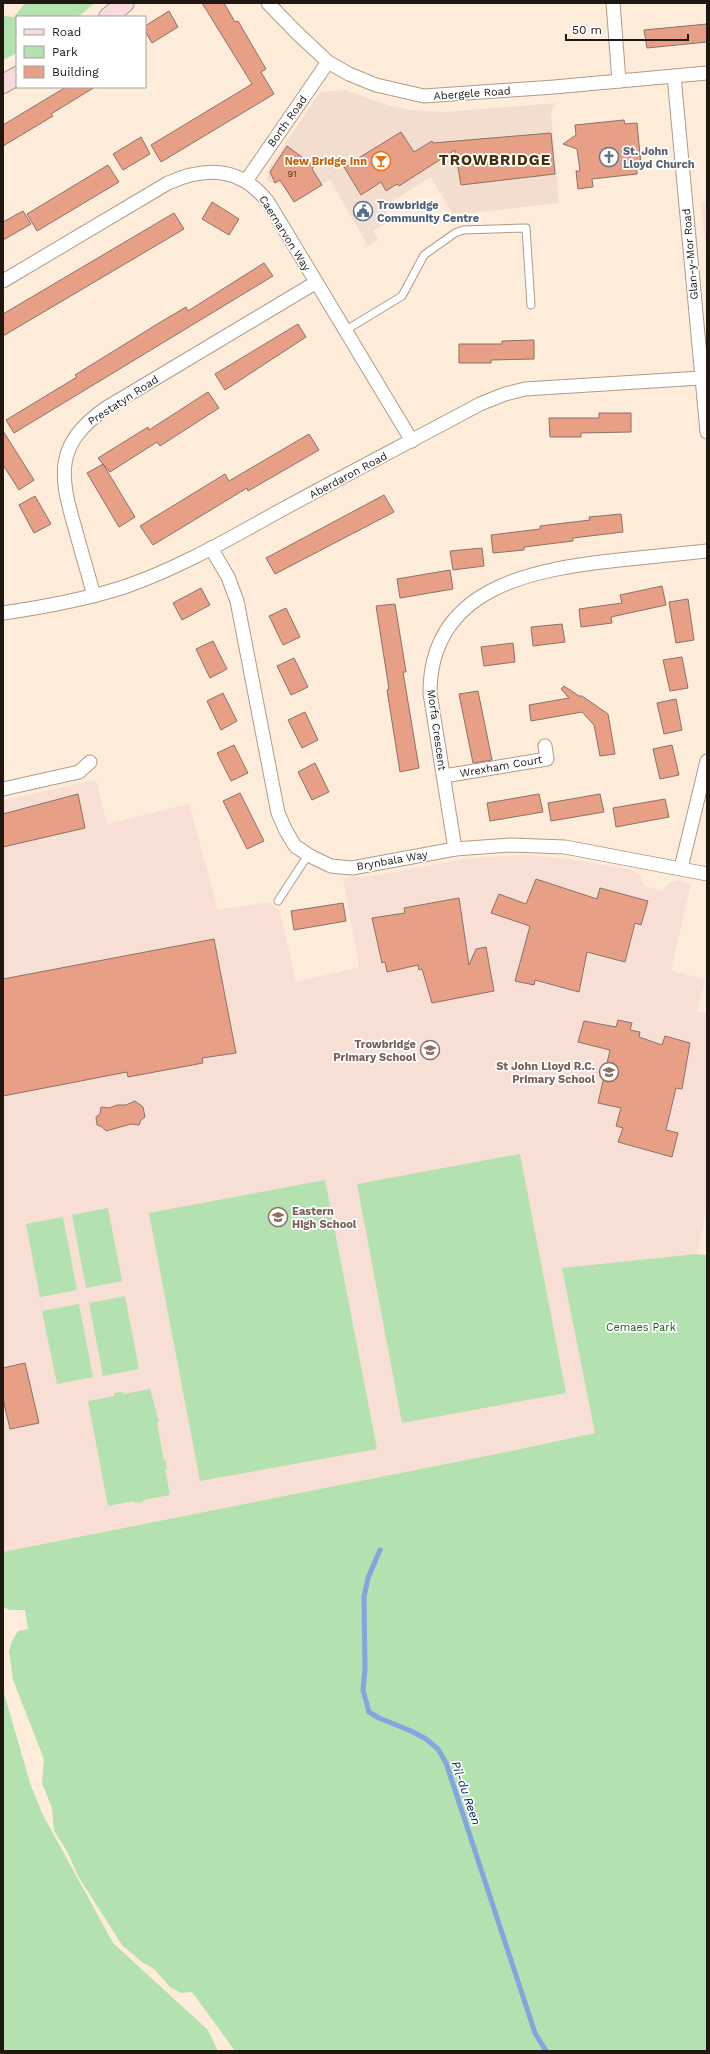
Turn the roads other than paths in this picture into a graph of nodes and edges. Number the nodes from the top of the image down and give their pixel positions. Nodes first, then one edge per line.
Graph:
1 (125, 3) edge
2 (268, 3) edge
3 (613, 3) edge
4 (109, 16) edge
5 (328, 62) junction
6 (707, 73) edge
7 (674, 76) junction
8 (16, 77) edge
9 (619, 81) junction
10 (3, 84) edge
11 (246, 181) junction
12 (3, 281) edge
13 (315, 283) junction
14 (531, 305) dead end
15 (346, 330) junction
16 (702, 378) junction
17 (707, 432) edge
18 (412, 441) junction
19 (211, 548) junction
20 (707, 550) edge
21 (94, 596) junction
22 (3, 613) edge
23 (545, 746) dead end
24 (707, 761) edge
25 (90, 762) dead end
26 (444, 776) junction
27 (3, 789) edge
28 (455, 849) junction
29 (308, 855) junction
30 (681, 868) junction
31 (707, 874) edge
32 (278, 901) dead end

1 - 4 street
2 - 5 street, Abergele Road
3 - 9 street
5 - 9 street, Abergele Road
5 - 11 street, Borth Road
6 - 7 street, Abergele Road
7 - 9 street, Abergele Road
7 - 16 street, Glan-y-Mor Road
8 - 10 street
11 - 12 street, Caernarvon Way
11 - 13 street, Caernarvon Way
13 - 15 street, Caernarvon Way
13 - 21 street, Prestatyn Road
14 - 15 lane
15 - 18 street, Caernarvon Way
16 - 17 street, Glan-y-Mor Road
16 - 18 street, Aberdaron Road
18 - 19 street, Aberdaron Road
19 - 21 street, Aberdaron Road
19 - 29 street, Brynbala Way
20 - 26 street, Morfa Crescent
21 - 22 street, Aberdaron Road
23 - 26 street, Wrexham Court
24 - 30 street
25 - 27 street
26 - 28 street, Morfa Crescent
28 - 29 street, Brynbala Way
28 - 30 street, Brynbala Way
29 - 32 lane
30 - 31 street, Brynbala Way

